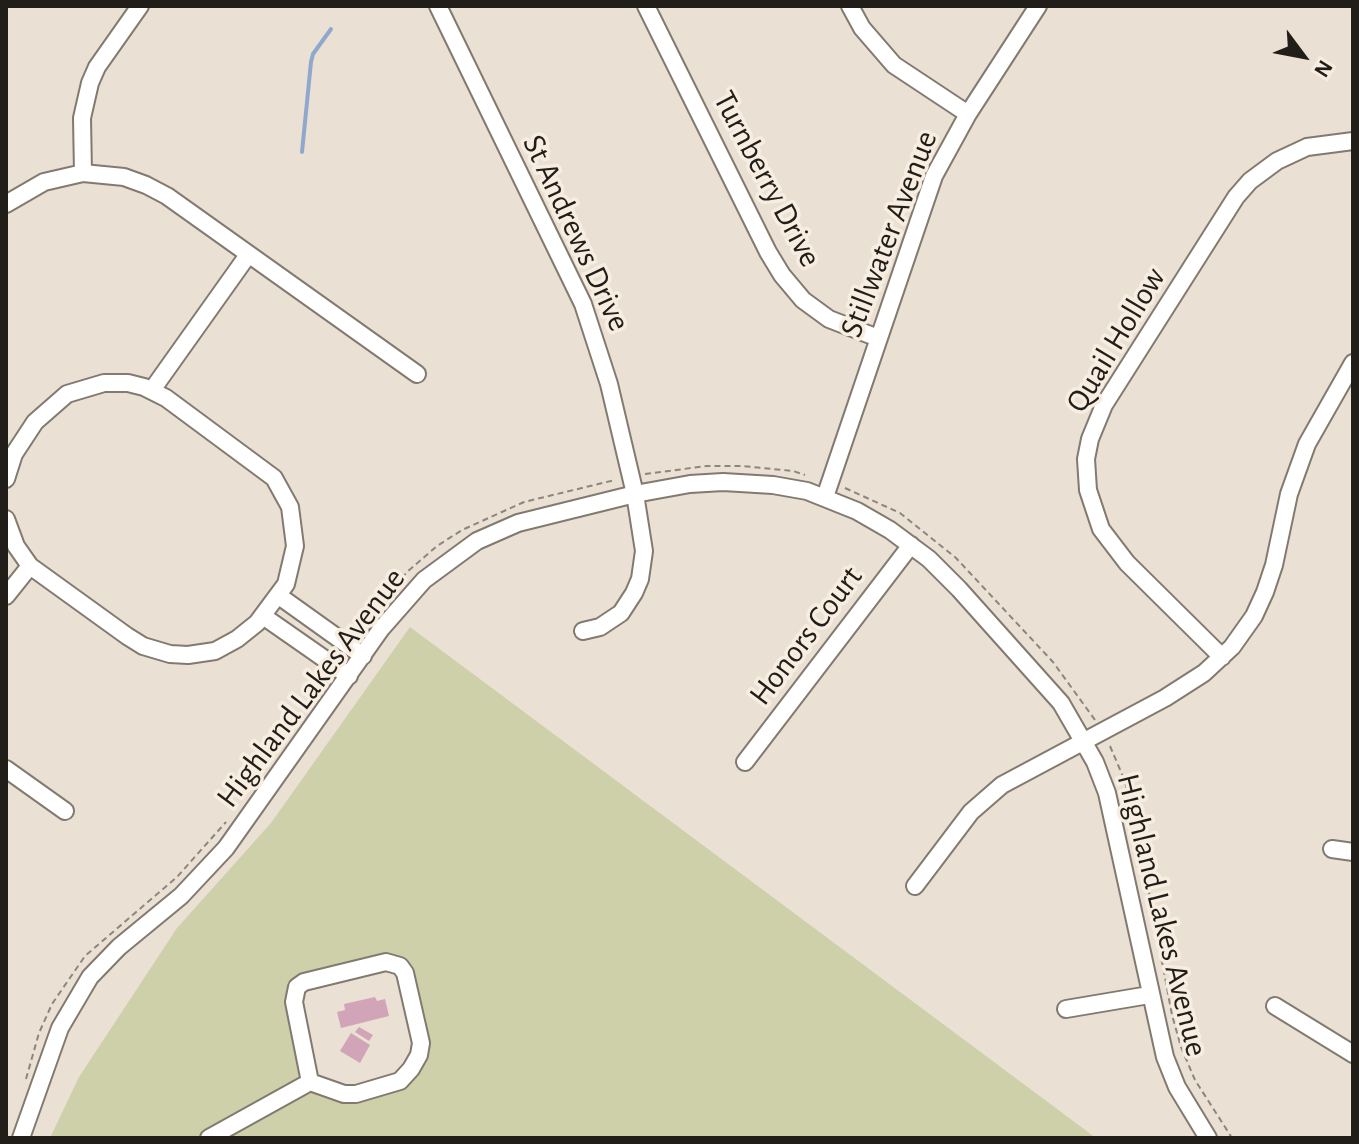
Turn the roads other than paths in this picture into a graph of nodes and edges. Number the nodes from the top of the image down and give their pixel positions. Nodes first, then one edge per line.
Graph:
1 (140, 6) edge
2 (438, 6) edge
3 (646, 6) edge
4 (850, 6) edge
5 (1038, 6) edge
6 (968, 114) junction
7 (1353, 141) edge
8 (83, 173) junction
9 (6, 204) edge
10 (248, 255) junction
11 (878, 338) junction
12 (1353, 363) edge
13 (417, 374) dead end
14 (152, 390) junction
15 (6, 479) edge
16 (827, 490) junction
17 (635, 494) junction
18 (6, 519) edge
19 (911, 545) junction
20 (30, 566) junction
21 (6, 596) edge
22 (279, 596) junction
23 (263, 616) junction
24 (583, 631) dead end
25 (363, 656) junction
26 (1222, 657) junction
27 (349, 676) junction
28 (1084, 740) junction
29 (745, 762) dead end
30 (6, 769) edge
31 (65, 811) dead end
32 (1332, 849) dead end
33 (1353, 852) edge
34 (915, 886) dead end
35 (1149, 995) junction
36 (1275, 1006) dead end
37 (1066, 1009) dead end
38 (1353, 1054) edge
39 (310, 1082) junction
40 (21, 1138) edge
41 (209, 1138) edge
42 (1208, 1138) edge

1 - 8 street
2 - 17 street, St Andrews Drive
3 - 11 street, Turnberry Drive
4 - 6 street
5 - 6 street, Stillwater Avenue
6 - 11 street, Stillwater Avenue
7 - 26 street, Quail Hollow
8 - 9 street
8 - 10 street
10 - 13 street
10 - 14 street
11 - 16 street, Stillwater Avenue
12 - 26 street
14 - 15 street
14 - 22 street
16 - 17 street, Highland Lakes Avenue
16 - 19 street, Highland Lakes Avenue
17 - 24 street, St Andrews Drive
17 - 25 street, Highland Lakes Avenue
18 - 20 street
19 - 28 street, Highland Lakes Avenue
19 - 29 street, Honors Court
20 - 21 street
20 - 23 street
22 - 23 street
22 - 25 street
23 - 27 street
25 - 27 street, Highland Lakes Avenue
26 - 28 street
27 - 40 street, Highland Lakes Avenue
28 - 34 street
28 - 35 street, Highland Lakes Avenue
30 - 31 street
32 - 33 street
35 - 37 street
35 - 42 street, Highland Lakes Avenue
36 - 38 street
39 - 39 street
39 - 41 street

